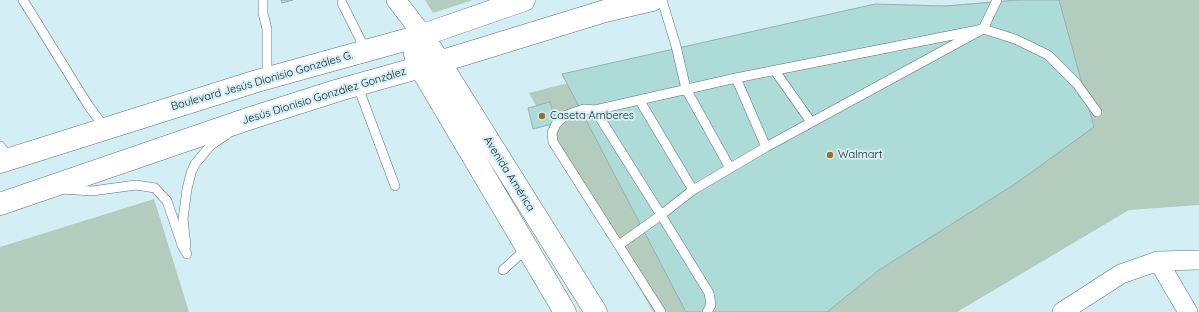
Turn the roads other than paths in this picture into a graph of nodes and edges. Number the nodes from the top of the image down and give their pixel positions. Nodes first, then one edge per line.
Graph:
1 (23, 0) edge
2 (263, 0) edge
3 (524, 0) edge
4 (652, 0) edge
5 (662, 0) edge
6 (997, 0) edge
7 (342, 3) dead end
8 (400, 7) edge
9 (983, 29) junction
10 (415, 37) junction
11 (366, 51) junction
12 (430, 64) junction
13 (775, 71) junction
14 (736, 78) junction
15 (267, 79) junction
16 (358, 84) junction
17 (686, 89) junction
18 (640, 100) junction
19 (595, 110) junction
20 (1097, 112) dead end
21 (248, 119) junction
22 (811, 122) junction
23 (105, 128) junction
24 (766, 147) junction
25 (4, 156) edge
26 (730, 168) junction
27 (395, 186) dead end
28 (51, 187) junction
29 (692, 190) junction
30 (0, 204) edge
31 (661, 215) junction
32 (619, 245) junction
33 (527, 248) junction
34 (1199, 260) edge
35 (1158, 261) junction
36 (503, 270) dead end
37 (565, 312) edge
38 (596, 312) edge
39 (661, 312) edge
40 (707, 312) edge
41 (1062, 312) edge
42 (1188, 312) edge

1 - 23 lane
2 - 15 lane
3 - 10 main road, Boulevard Jesús Dionisio Gonzáles G.
4 - 12 main road, Jesús Dionisio González González
5 - 17 lane
6 - 9 lane
7 - 11 lane
8 - 10 street
9 - 13 lane
9 - 20 lane
9 - 22 lane
10 - 11 main road, Boulevard Jesús Dionisio Gonzáles G.
10 - 12 main road, Avenida América
11 - 15 main road, Boulevard Jesús Dionisio Gonzáles G.
12 - 16 main road, Jesús Dionisio González González
12 - 33 main road, Avenida América
12 - 38 main road, Avenida América
13 - 14 lane
13 - 22 lane
14 - 17 lane
14 - 24 lane
15 - 23 main road, Boulevard Jesús Dionisio Gonzáles G.
16 - 21 main road, Jesús Dionisio González González
16 - 27 lane
17 - 18 lane
17 - 26 lane
18 - 19 lane
18 - 29 lane
19 - 31 lane
19 - 32 lane
21 - 28 main road, Jesús Dionisio González González
21 - 28 lane
22 - 24 lane
23 - 25 main road, Boulevard Jesús Dionisio Gonzáles G.
24 - 26 lane
26 - 29 lane
28 - 30 main road, Jesús Dionisio González González
29 - 31 lane
31 - 32 lane
31 - 40 lane
32 - 39 lane
33 - 36 lane
33 - 37 main road, Avenida América
34 - 35 street
35 - 41 street
35 - 42 street

